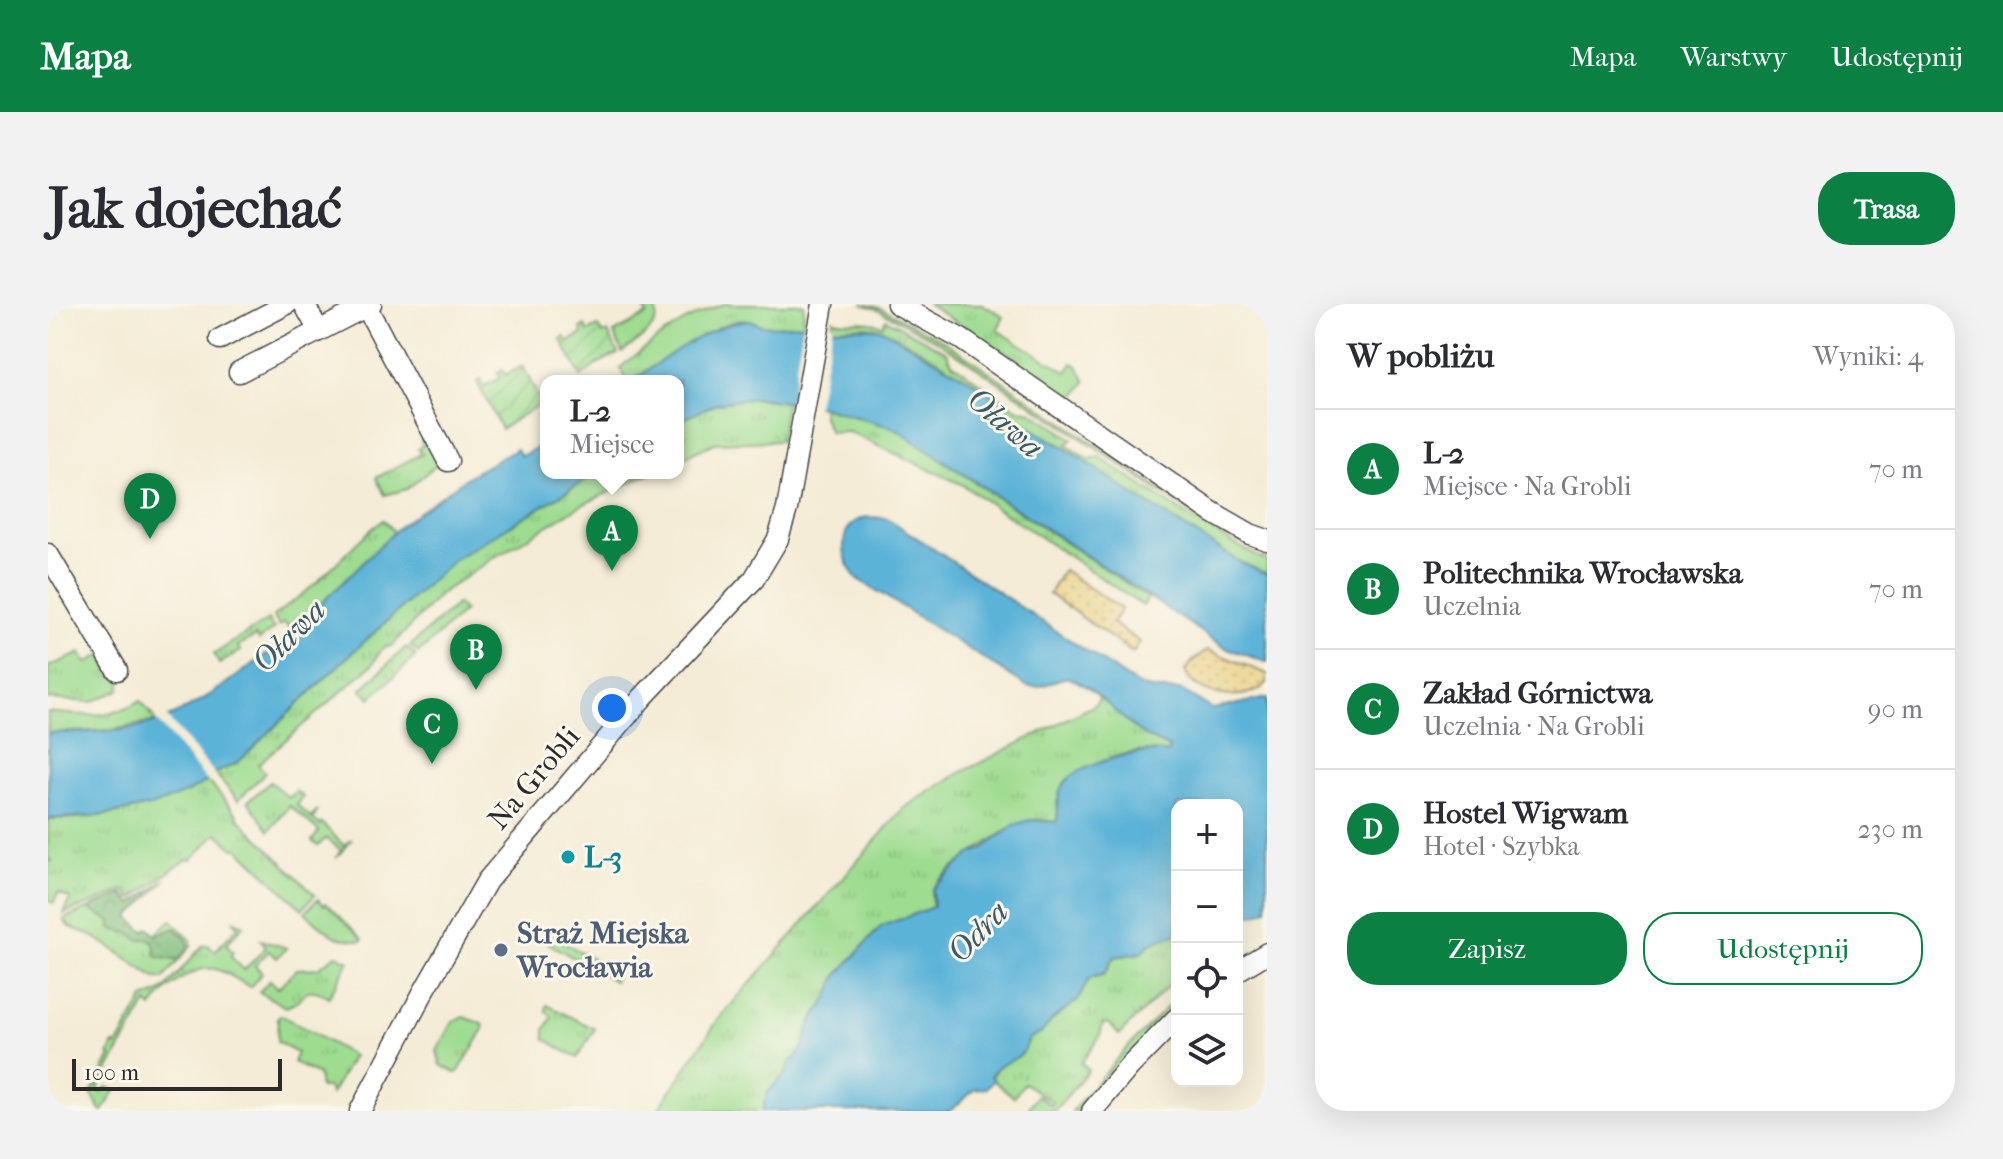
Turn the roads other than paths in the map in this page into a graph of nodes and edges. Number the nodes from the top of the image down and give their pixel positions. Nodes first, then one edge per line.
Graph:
1 (287, 304) edge
2 (304, 304) edge
3 (897, 304) edge
4 (368, 305) edge
5 (822, 310) edge
6 (319, 331) junction
7 (220, 339) dead end
8 (239, 372) dead end
9 (448, 461) dead end
10 (1267, 540) edge
11 (48, 554) edge
12 (117, 670) dead end
13 (1267, 953) edge
14 (1243, 967) edge
15 (1171, 1024) edge
16 (360, 1111) edge
17 (1092, 1111) edge

1 - 7 street
2 - 6 street
3 - 10 street
4 - 6 street
4 - 9 street
5 - 16 street, Na Grobli
6 - 8 street
11 - 12 street
13 - 14 street
15 - 17 street

